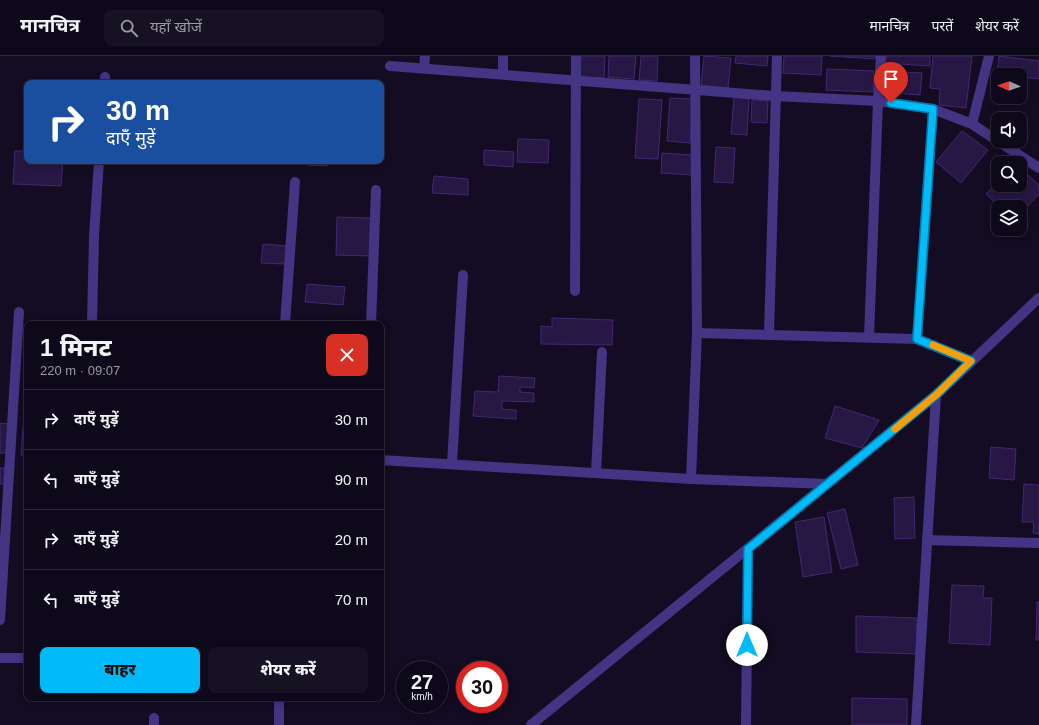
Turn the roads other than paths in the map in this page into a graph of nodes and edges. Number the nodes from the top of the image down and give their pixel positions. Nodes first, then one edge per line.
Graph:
1 (425, 56) edge
2 (504, 56) edge
3 (576, 56) edge
4 (696, 56) edge
5 (777, 56) edge
6 (881, 56) edge
7 (989, 56) edge
8 (390, 66) dead end
9 (424, 68) junction
10 (503, 74) junction
11 (575, 81) junction
12 (695, 88) junction
13 (775, 96) junction
14 (878, 101) junction
15 (933, 109) junction
16 (972, 124) junction
17 (99, 164) edge
18 (1039, 168) edge
19 (295, 182) dead end
20 (376, 190) dead end
21 (463, 275) dead end
22 (575, 291) dead end
23 (1039, 298) edge
24 (19, 312) dead end
25 (92, 321) edge
26 (285, 321) edge
27 (371, 321) edge
28 (697, 334) junction
29 (769, 334) junction
30 (869, 337) junction
31 (917, 339) junction
32 (602, 352) dead end
33 (971, 361) junction
34 (936, 395) junction
35 (384, 460) edge
36 (452, 464) junction
37 (596, 473) junction
38 (691, 479) junction
39 (828, 484) junction
40 (927, 540) junction
41 (1039, 543) edge
42 (748, 549) junction
43 (0, 620) edge
44 (0, 658) edge
45 (24, 658) edge
46 (279, 701) edge
47 (279, 725) edge
48 (532, 725) edge
49 (746, 725) edge
50 (916, 725) edge

1 - 9 street
2 - 10 street
3 - 11 street
4 - 12 street
5 - 13 street
6 - 14 street
7 - 16 street
8 - 9 street
9 - 10 street
10 - 11 street
11 - 12 street
11 - 22 street
12 - 13 street
12 - 28 street
13 - 14 street
13 - 29 street
14 - 15 street
14 - 30 street
15 - 16 street
15 - 31 street
16 - 18 street
17 - 25 street
19 - 26 street
20 - 27 street
21 - 36 street
23 - 33 street
24 - 43 street
28 - 29 street
28 - 38 street
29 - 30 street
30 - 31 street
31 - 33 street
32 - 37 street
33 - 34 street
34 - 39 street
34 - 40 street
35 - 36 street
36 - 37 street
37 - 38 street
38 - 39 street
39 - 42 street
40 - 41 street
40 - 50 street
42 - 48 street
42 - 49 street
44 - 45 street
46 - 47 street

